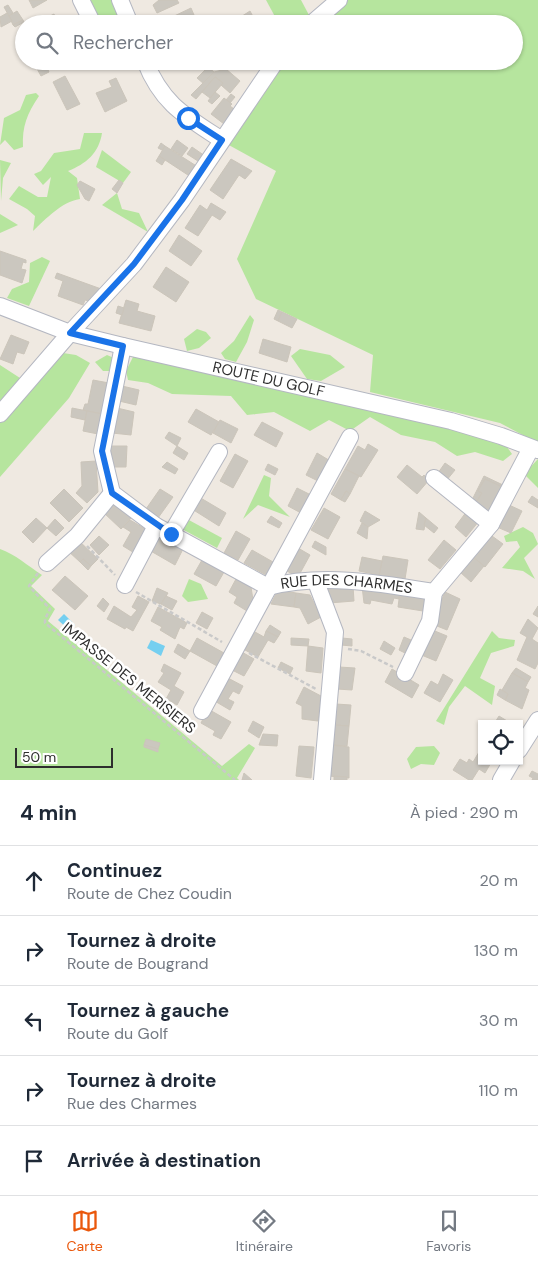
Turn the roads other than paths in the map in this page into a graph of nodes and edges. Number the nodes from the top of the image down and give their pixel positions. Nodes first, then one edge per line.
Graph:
1 (81, 0) edge
2 (120, 0) edge
3 (339, 0) edge
4 (86, 15) edge
5 (126, 15) edge
6 (322, 15) edge
7 (149, 70) edge
8 (270, 70) edge
9 (222, 140) junction
10 (0, 306) edge
11 (70, 333) junction
12 (123, 346) junction
13 (0, 414) edge
14 (350, 437) dead end
15 (534, 449) edge
16 (219, 452) dead end
17 (434, 478) dead end
18 (112, 493) junction
19 (491, 524) junction
20 (156, 526) junction
21 (171, 534) junction
22 (47, 563) road end
23 (316, 582) junction
24 (125, 585) road end
25 (268, 587) junction
26 (434, 592) junction
27 (405, 673) road end
28 (202, 711) dead end
29 (538, 720) edge
30 (523, 744) edge
31 (510, 765) edge
32 (322, 780) edge
33 (501, 780) edge

1 - 4 street
2 - 5 street
3 - 6 street
7 - 9 street
8 - 9 street
9 - 11 street
10 - 11 street, ROUTE DU GOLF
11 - 12 street, ROUTE DU GOLF
11 - 13 street
12 - 15 street, ROUTE DU GOLF
12 - 18 street
14 - 25 street
15 - 19 street, RUE DES CHARMES
16 - 21 street
17 - 19 street
18 - 20 street, RUE DES CHARMES
18 - 22 street
19 - 26 street, RUE DES CHARMES
20 - 21 street, RUE DES CHARMES
20 - 24 street
21 - 25 street, RUE DES CHARMES
23 - 25 street, RUE DES CHARMES
23 - 26 street, RUE DES CHARMES
23 - 32 street
25 - 28 street
26 - 27 street
29 - 30 street
31 - 33 street

